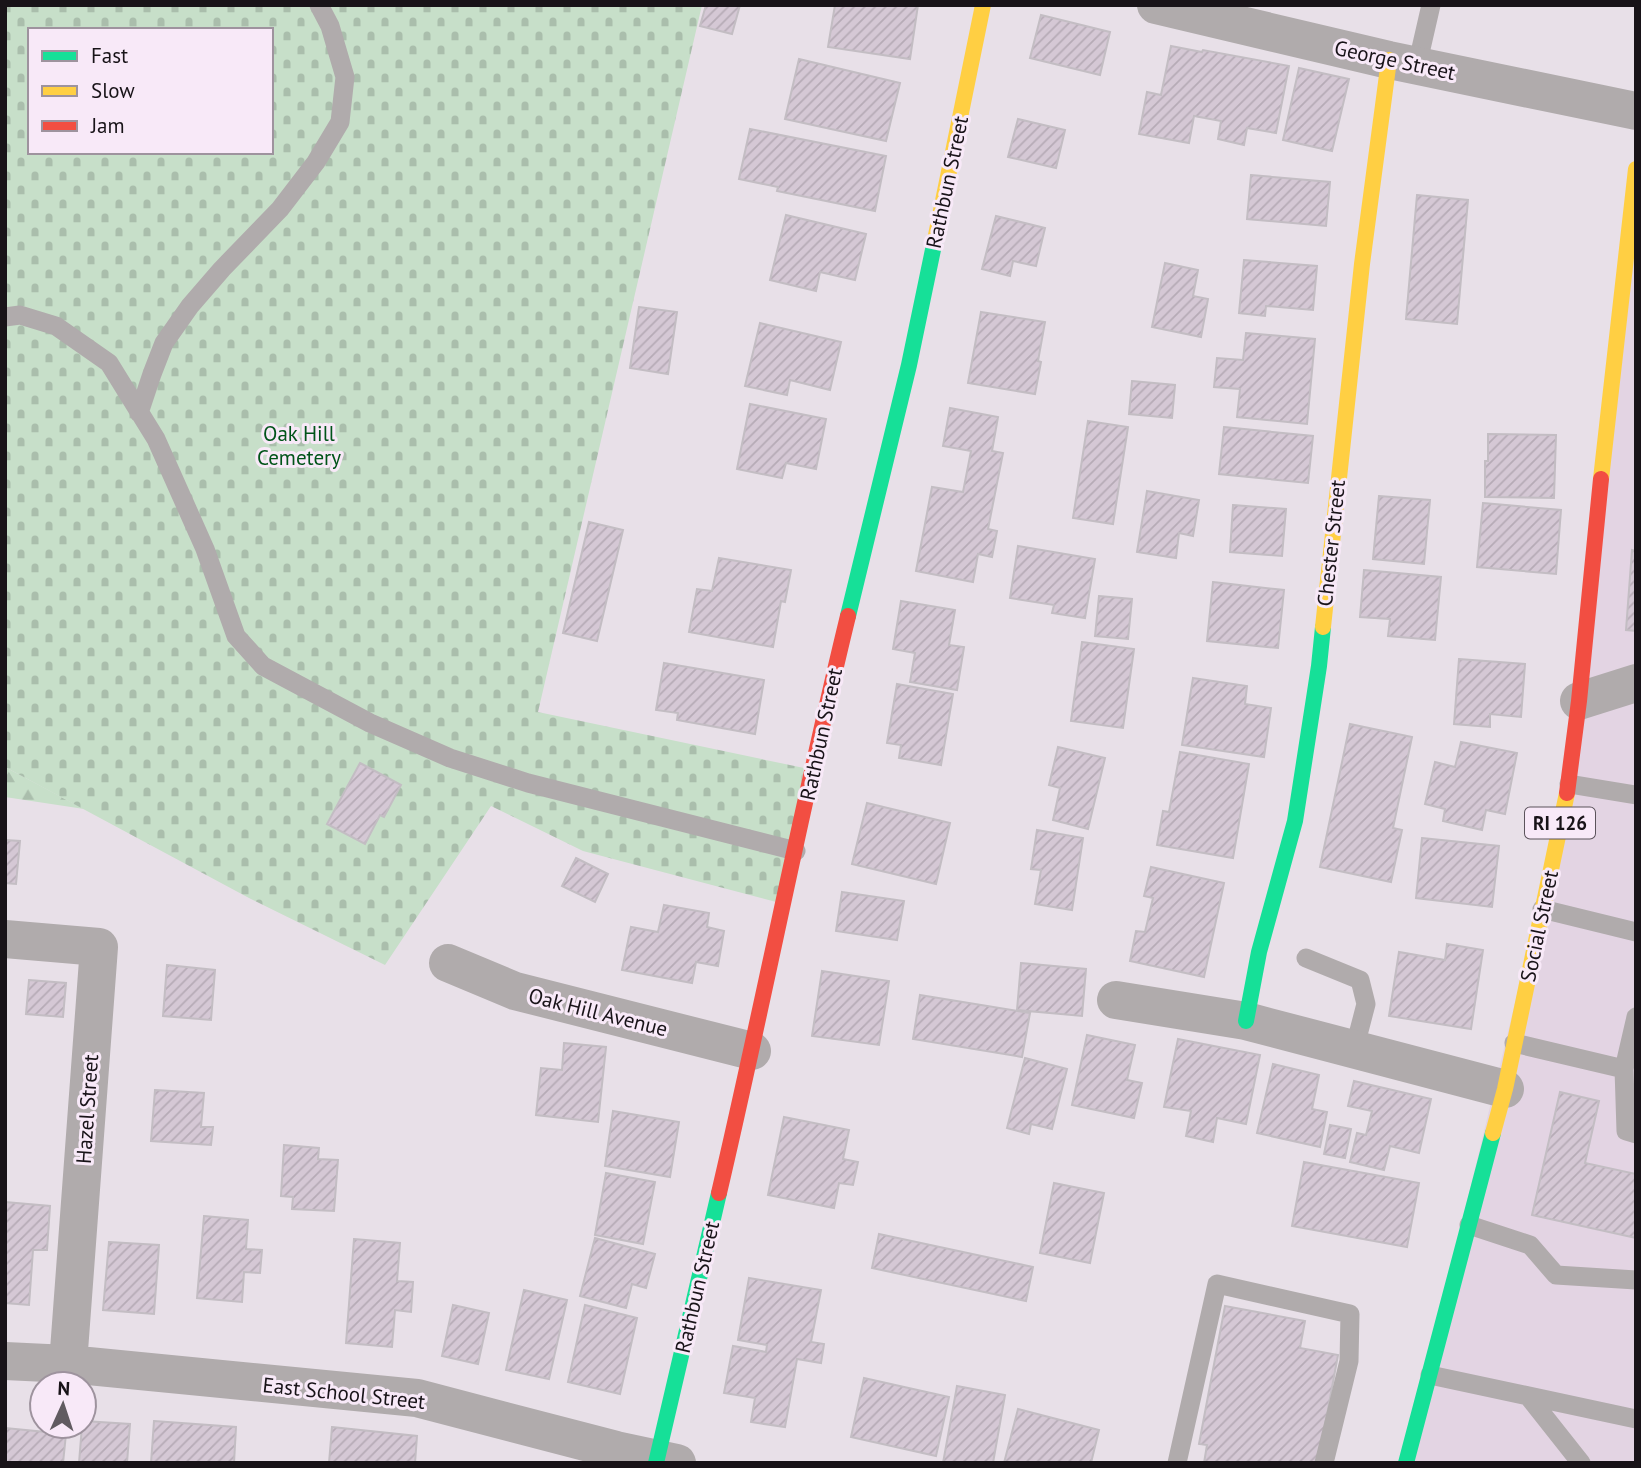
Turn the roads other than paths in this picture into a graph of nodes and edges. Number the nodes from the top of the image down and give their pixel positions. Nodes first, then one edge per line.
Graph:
1 (319, 5) edge
2 (983, 5) edge
3 (1156, 5) edge
4 (1431, 5) edge
5 (1403, 63) junction
6 (1636, 111) edge
7 (1636, 169) edge
8 (1628, 314) edge
9 (5, 317) edge
10 (139, 413) junction
11 (1636, 683) edge
12 (1579, 701) junction
13 (1569, 784) junction
14 (1636, 795) edge
15 (796, 850) junction
16 (1542, 909) junction
17 (1636, 932) edge
18 (5, 939) edge
19 (1306, 958) dead end
20 (449, 963) dead end
21 (1116, 1000) dead end
22 (1636, 1017) edge
23 (1246, 1021) junction
24 (1514, 1043) junction
25 (1354, 1049) junction
26 (752, 1051) junction
27 (1624, 1069) junction
28 (1505, 1089) junction
29 (1636, 1134) edge
30 (1469, 1225) junction
31 (1636, 1280) edge
32 (5, 1361) edge
33 (68, 1364) junction
34 (1430, 1375) junction
35 (1528, 1396) junction
36 (1636, 1419) edge
37 (663, 1461) edge
38 (1177, 1463) edge
39 (1324, 1463) edge
40 (1406, 1463) edge
41 (1581, 1463) edge

1 - 10 lane
2 - 15 main road, Rathbun Street
3 - 5 street, George Street
4 - 5 lane
5 - 6 street, George Street
5 - 23 main road, Chester Street
7 - 8 main road, Social Street / RI 126
8 - 12 main road, Social Street / RI 126
9 - 10 lane
10 - 15 lane
11 - 12 street
12 - 13 main road, Social Street / RI 126
13 - 14 lane
13 - 16 main road, Social Street / RI 126
15 - 26 main road, Rathbun Street
16 - 17 lane
16 - 24 main road, Social Street / RI 126
18 - 33 street, Hazel Street
19 - 25 lane
20 - 26 street, Oak Hill Avenue
21 - 23 street
22 - 27 lane
23 - 25 street
24 - 27 lane
24 - 28 main road, Social Street / RI 126
25 - 28 street
26 - 37 main road, Rathbun Street
27 - 29 lane
28 - 30 main road, Social Street / RI 126
30 - 31 lane
30 - 34 main road, Social Street / RI 126
32 - 33 street, East School Street
33 - 37 street, East School Street
34 - 35 lane
34 - 40 main road, Social Street / RI 126
35 - 36 lane
35 - 41 lane
38 - 39 lane

